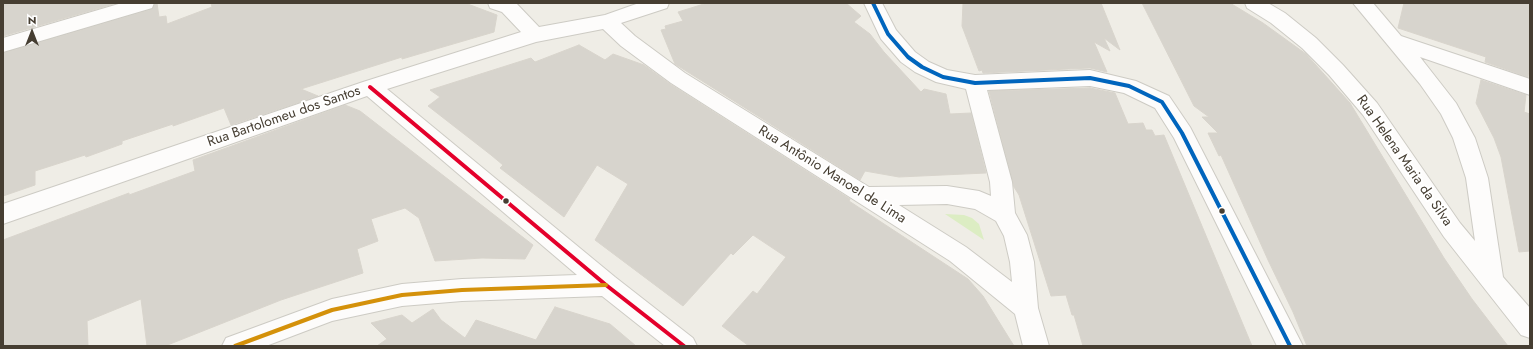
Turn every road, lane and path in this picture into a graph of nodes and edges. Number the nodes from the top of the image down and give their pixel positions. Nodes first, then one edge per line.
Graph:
1 (144, 3) edge
2 (660, 3) edge
3 (873, 3) edge
4 (1254, 3) edge
5 (1362, 3) edge
6 (504, 4) edge
7 (607, 20) junction
8 (535, 35) junction
9 (1394, 40) junction
10 (3, 44) edge
11 (975, 83) junction
12 (370, 87) junction
13 (1530, 87) edge
14 (864, 196) junction
15 (3, 214) edge
16 (1004, 214) junction
17 (1492, 281) junction
18 (606, 285) junction
19 (1026, 308) junction
20 (1530, 327) edge
21 (235, 346) edge
22 (684, 346) edge
23 (1036, 346) edge
24 (1290, 346) edge

1 - 10 street
2 - 7 street, Rua Bartolomeu dos Santos
3 - 11 street
4 - 17 street, Rua Helena Maria da Silva
5 - 9 street
6 - 8 street
7 - 8 street, Rua Bartolomeu dos Santos
7 - 14 street, Rua Antônio Manoel de Lima
8 - 12 street, Rua Bartolomeu dos Santos
9 - 13 street
9 - 17 street
11 - 16 street
11 - 24 street
12 - 15 street, Rua Bartolomeu dos Santos
12 - 18 street
14 - 16 street
14 - 19 street, Rua Antônio Manoel de Lima
16 - 19 street
17 - 20 street, Rua Helena Maria da Silva
18 - 21 street
18 - 22 street
19 - 23 street

